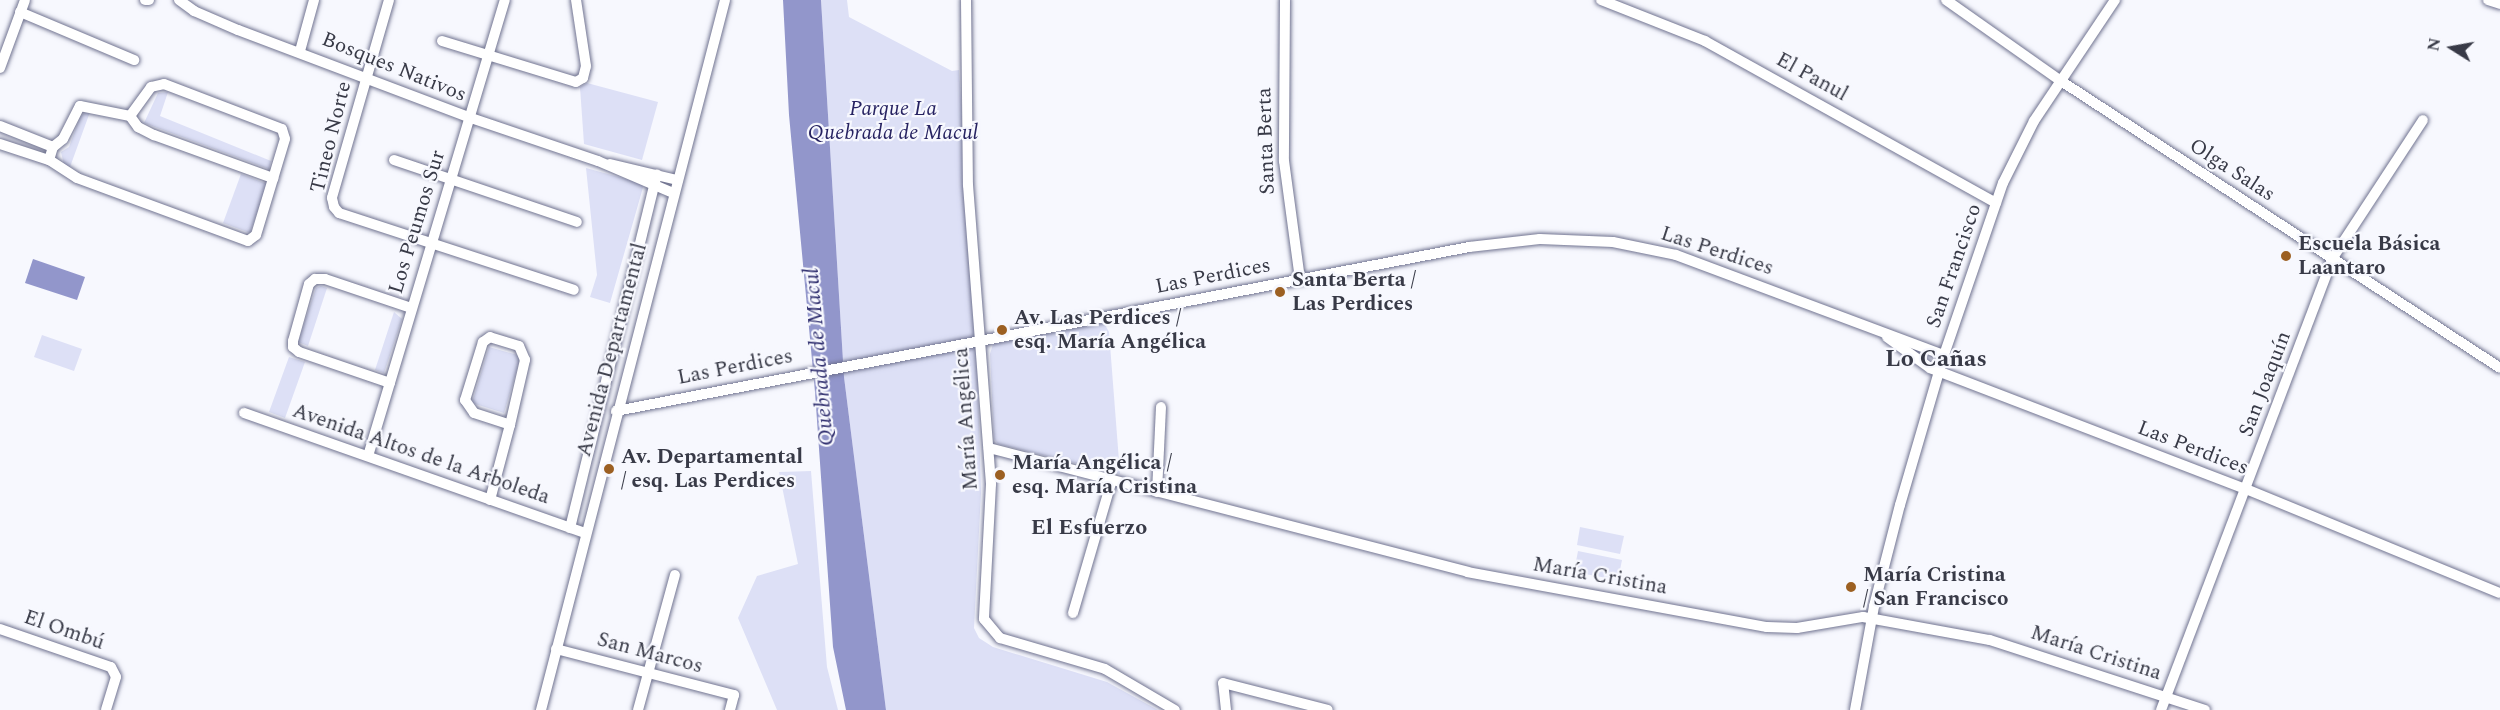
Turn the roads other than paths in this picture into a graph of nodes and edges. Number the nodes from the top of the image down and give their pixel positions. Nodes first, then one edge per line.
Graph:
1 (25, 0) edge
2 (179, 0) edge
3 (314, 0) edge
4 (388, 0) edge
5 (505, 0) edge
6 (576, 0) edge
7 (725, 0) edge
8 (966, 0) edge
9 (1285, 0) edge
10 (1601, 0) edge
11 (1946, 0) edge
12 (2115, 0) edge
13 (2488, 0) edge
14 (2500, 4) edge
15 (196, 6) edge
16 (21, 12) junction
17 (442, 41) dead end
18 (300, 51) junction
19 (489, 56) junction
20 (134, 60) dead end
21 (0, 68) edge
22 (365, 77) junction
23 (2061, 81) junction
24 (130, 116) junction
25 (471, 118) junction
26 (2423, 120) dead end
27 (0, 126) edge
28 (0, 144) edge
29 (53, 147) junction
30 (394, 159) dead end
31 (49, 160) junction
32 (273, 178) junction
33 (451, 178) junction
34 (677, 180) junction
35 (656, 181) junction
36 (673, 193) junction
37 (1996, 203) junction
38 (577, 222) dead end
39 (432, 244) junction
40 (2332, 259) junction
41 (1299, 280) junction
42 (574, 290) dead end
43 (411, 308) junction
44 (1879, 330) junction
45 (980, 340) junction
46 (1944, 355) junction
47 (2500, 368) edge
48 (1939, 371) junction
49 (390, 383) junction
50 (1161, 407) dead end
51 (616, 411) junction
52 (244, 413) dead end
53 (510, 424) junction
54 (989, 448) junction
55 (368, 456) junction
56 (1112, 480) junction
57 (2246, 489) junction
58 (1157, 492) junction
59 (490, 500) junction
60 (570, 528) junction
61 (585, 533) junction
62 (675, 575) dead end
63 (2500, 593) edge
64 (1073, 613) dead end
65 (1871, 618) junction
66 (0, 628) edge
67 (556, 649) junction
68 (648, 673) junction
69 (2166, 697) junction
70 (106, 710) edge
71 (541, 710) edge
72 (638, 710) edge
73 (730, 710) edge
74 (1175, 710) edge
75 (1226, 710) edge
76 (1328, 710) edge
77 (1855, 710) edge
78 (2161, 710) edge
79 (2205, 710) edge

1 - 16 street
2 - 15 street, Bosques Nativos
3 - 18 street
4 - 22 street, Tineo Norte
5 - 19 street, Los Peumos Sur
6 - 19 street
7 - 34 street, Avenida Departamental
8 - 45 street, María Angélica
9 - 41 street, Santa Berta
10 - 37 street, El Panul
11 - 23 street, Olga Salas
12 - 23 street, San Francisco
13 - 14 street
15 - 18 street, Bosques Nativos
16 - 20 street
16 - 21 street
17 - 19 street
18 - 22 street, Bosques Nativos
19 - 25 street, Los Peumos Sur
22 - 25 street, Bosques Nativos
22 - 39 street, Tineo Norte
23 - 37 street, San Francisco
23 - 40 street, Olga Salas
24 - 29 street
24 - 32 street
24 - 32 street
25 - 33 street, Los Peumos Sur
25 - 35 street, Bosques Nativos
26 - 40 street, San Joaquín
27 - 29 street
28 - 31 street
29 - 31 street
30 - 33 street
31 - 32 street
33 - 38 street
33 - 39 street, Los Peumos Sur
34 - 35 street, Bosques Nativos
34 - 36 street, Avenida Departamental
35 - 36 street, Bosques Nativos
35 - 60 street, Avenida Departamental
36 - 51 street, Avenida Departamental
37 - 46 street, San Francisco
39 - 42 street
39 - 43 street, Los Peumos Sur
40 - 47 street, Olga Salas
40 - 57 street, San Joaquín
41 - 44 street, Las Perdices
41 - 45 street, Las Perdices
43 - 49 street, Los Peumos Sur
43 - 49 street
44 - 46 street, Las Perdices
44 - 48 street, Las Perdices
45 - 51 street, Las Perdices
45 - 54 street, María Angélica
46 - 48 street, San Francisco
48 - 57 street, Las Perdices
48 - 65 street, San Francisco
49 - 55 street, Los Peumos Sur
50 - 58 street
51 - 61 street, Avenida Departamental
52 - 55 street, Avenida Altos de la Arboleda
53 - 53 street
53 - 59 street
54 - 56 street, María Cristina
54 - 74 street, María Angélica
55 - 59 street, Avenida Altos de la Arboleda
56 - 58 street, María Cristina
56 - 64 street
57 - 63 street, Las Perdices
57 - 69 street, San Joaquín
58 - 65 street, María Cristina
59 - 60 street, Avenida Altos de la Arboleda
60 - 61 street, Avenida Altos de la Arboleda
61 - 67 street, Avenida Departamental
62 - 68 street
65 - 69 street, María Cristina
65 - 77 street, San Francisco
66 - 70 street, El Ombú
67 - 68 street, San Marcos
67 - 71 street, Avenida Departamental
68 - 72 street
68 - 73 street, San Marcos
69 - 78 street, San Joaquín
69 - 79 street, María Cristina
75 - 76 street

